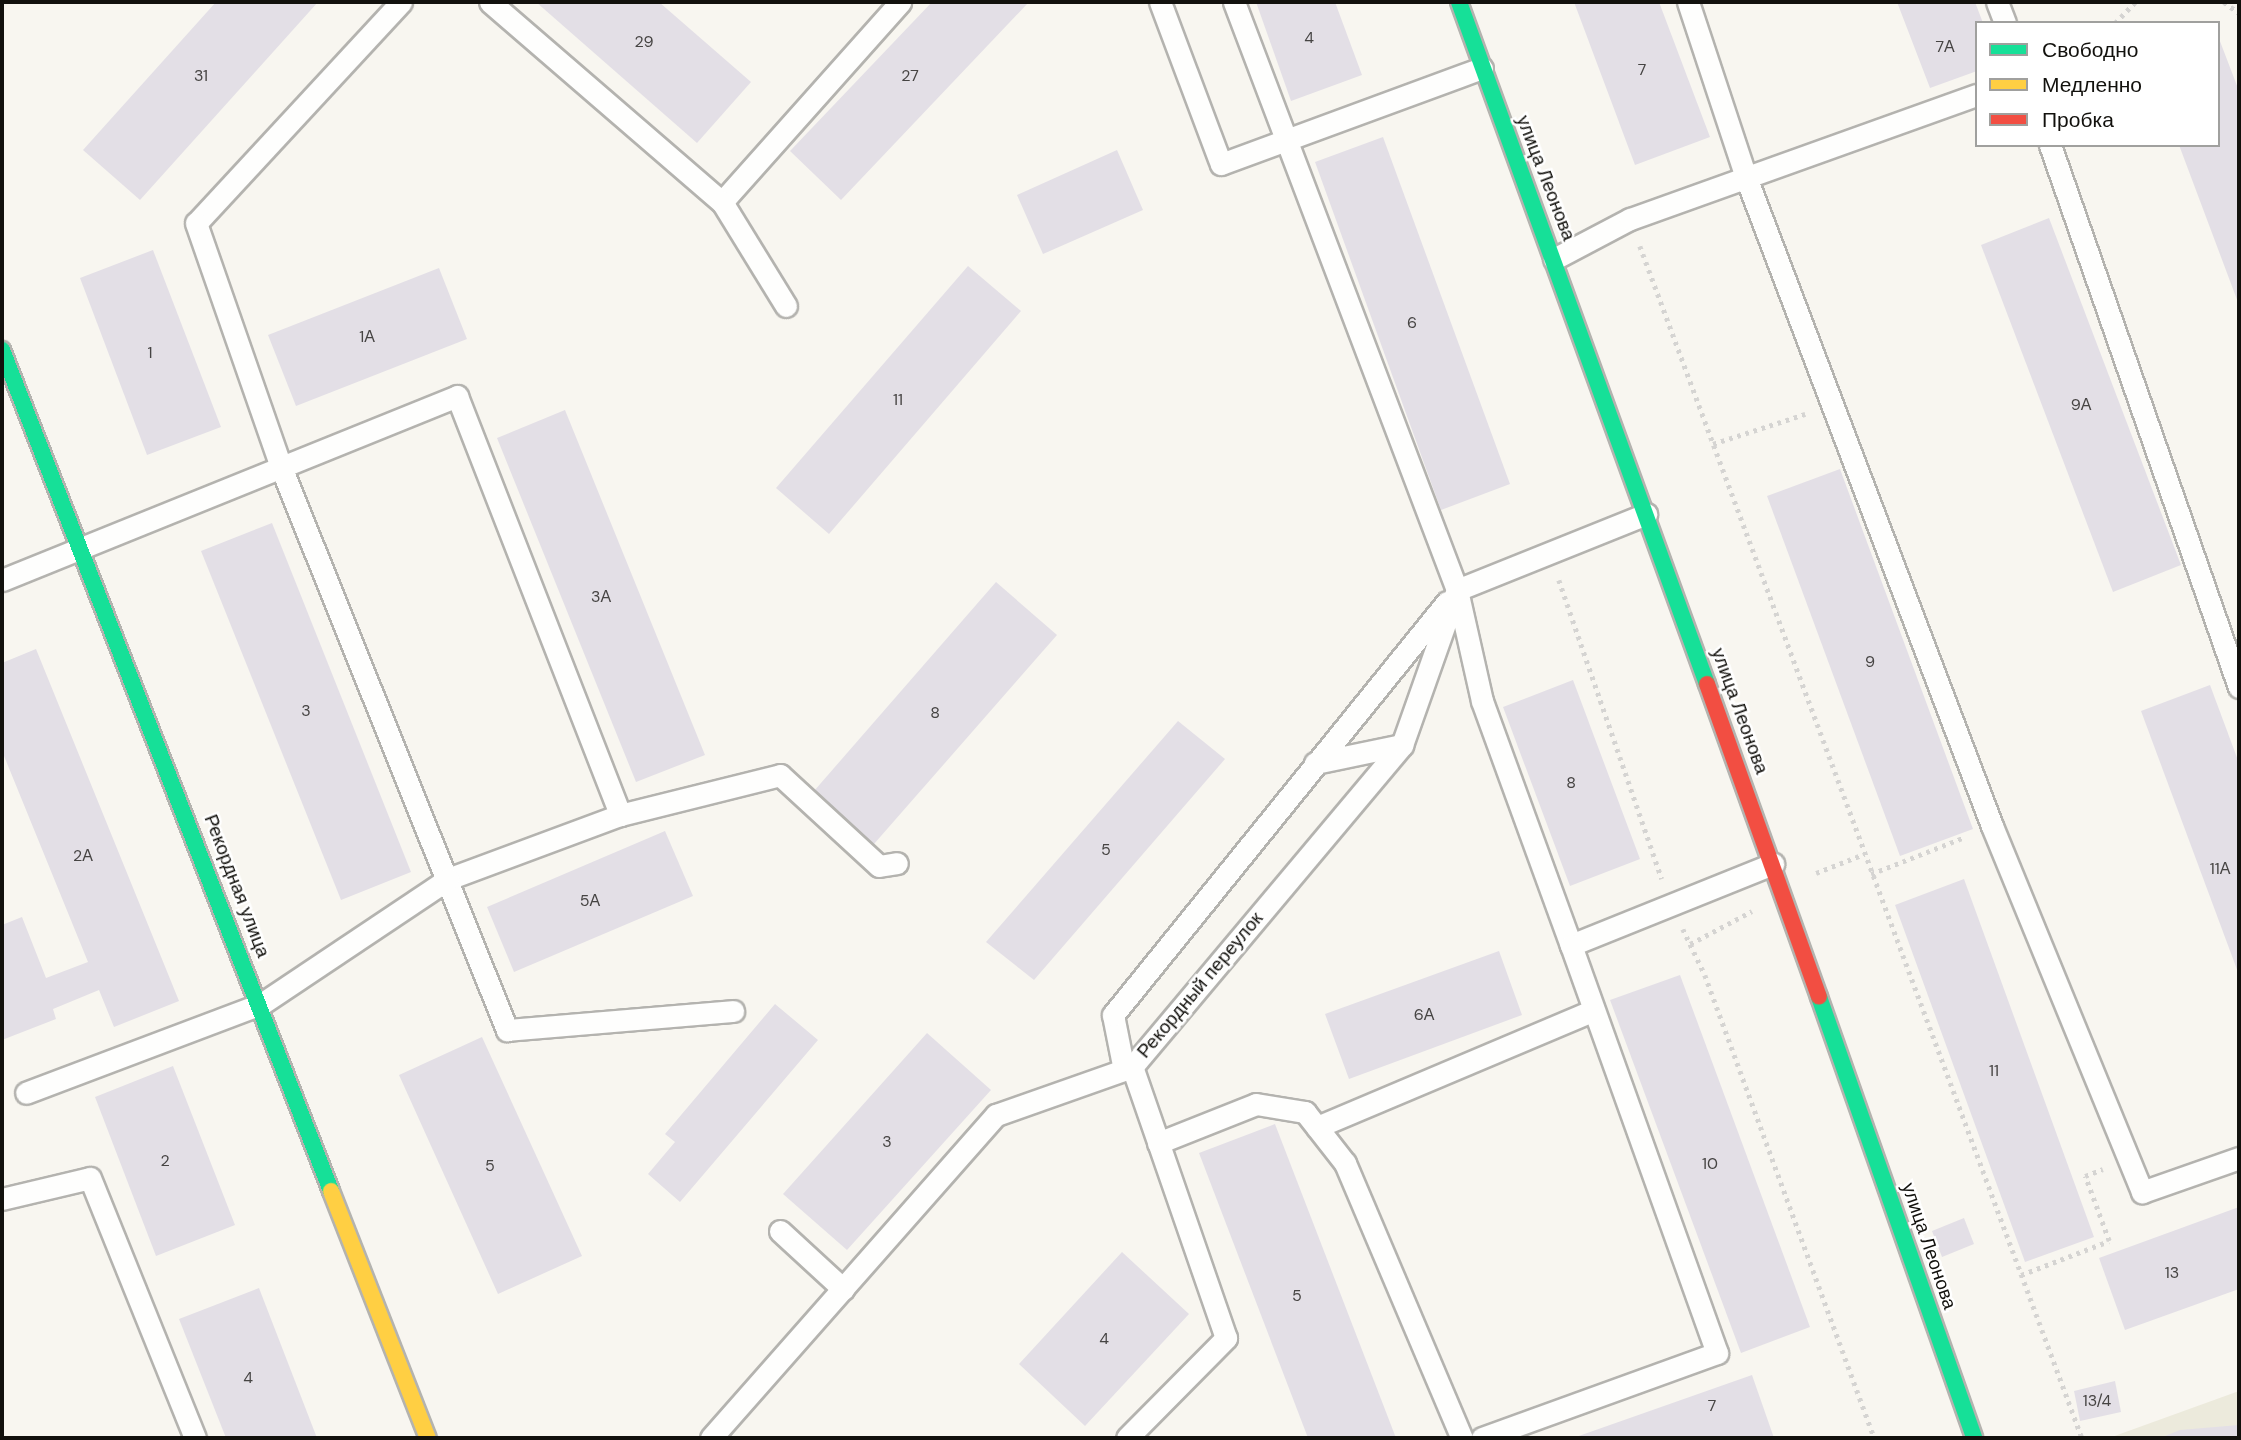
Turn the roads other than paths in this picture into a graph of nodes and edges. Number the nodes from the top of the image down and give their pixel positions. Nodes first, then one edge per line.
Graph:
1 (401, 2) edge
2 (490, 2) edge
3 (900, 2) edge
4 (1160, 2) edge
5 (1234, 2) edge
6 (1459, 2) edge
7 (1688, 2) edge
8 (1997, 2) edge
9 (2004, 21) edge
10 (1482, 68) junction
11 (1975, 96) edge
12 (1286, 138) junction
13 (2051, 147) edge
14 (1747, 180) junction
15 (722, 202) junction
16 (1554, 259) junction
17 (786, 306) dead end
18 (2, 350) edge
19 (281, 467) junction
20 (1646, 514) junction
21 (81, 545) junction
22 (2, 580) edge
23 (1457, 590) junction
24 (2239, 687) edge
25 (1402, 745) junction
26 (1315, 763) junction
27 (620, 815) junction
28 (897, 863) dead end
29 (1773, 864) junction
30 (448, 879) junction
31 (1571, 945) junction
32 (261, 1004) junction
33 (1592, 1011) junction
34 (733, 1012) dead end
35 (1128, 1068) junction
36 (26, 1093) dead end
37 (1317, 1127) junction
38 (1158, 1143) junction
39 (2239, 1158) edge
40 (2, 1199) edge
41 (780, 1231) dead end
42 (843, 1289) junction
43 (195, 1438) edge
44 (428, 1438) edge
45 (711, 1438) edge
46 (1127, 1438) edge
47 (1462, 1438) edge
48 (1482, 1438) edge
49 (1972, 1438) edge

1 - 19 lane
2 - 15 lane
3 - 15 lane
4 - 12 lane
5 - 12 lane
6 - 10 street, улица Леонова
7 - 14 lane
8 - 9 lane
10 - 12 lane
10 - 16 street, улица Леонова
11 - 14 lane
12 - 23 lane
13 - 24 lane
14 - 16 lane
14 - 39 lane
15 - 17 lane
16 - 20 street, улица Леонова
18 - 21 street, Рекордная улица
19 - 21 lane
19 - 27 lane
19 - 30 lane
20 - 23 lane
20 - 29 street, улица Леонова
21 - 22 lane
21 - 32 street, Рекордная улица
23 - 25 lane, Рекордный переулок
23 - 26 lane
23 - 31 lane
25 - 26 lane
25 - 35 lane, Рекордный переулок
26 - 35 lane
27 - 28 lane
27 - 30 lane
29 - 31 lane
29 - 49 street, улица Леонова
30 - 32 lane
30 - 34 lane
31 - 33 lane
32 - 36 lane
32 - 44 street, Рекордная улица
33 - 37 lane
33 - 48 lane
35 - 38 lane
35 - 42 lane, Рекордный переулок
37 - 38 lane
37 - 47 lane
38 - 46 lane
40 - 43 lane
41 - 42 lane
42 - 45 lane, Рекордный переулок

